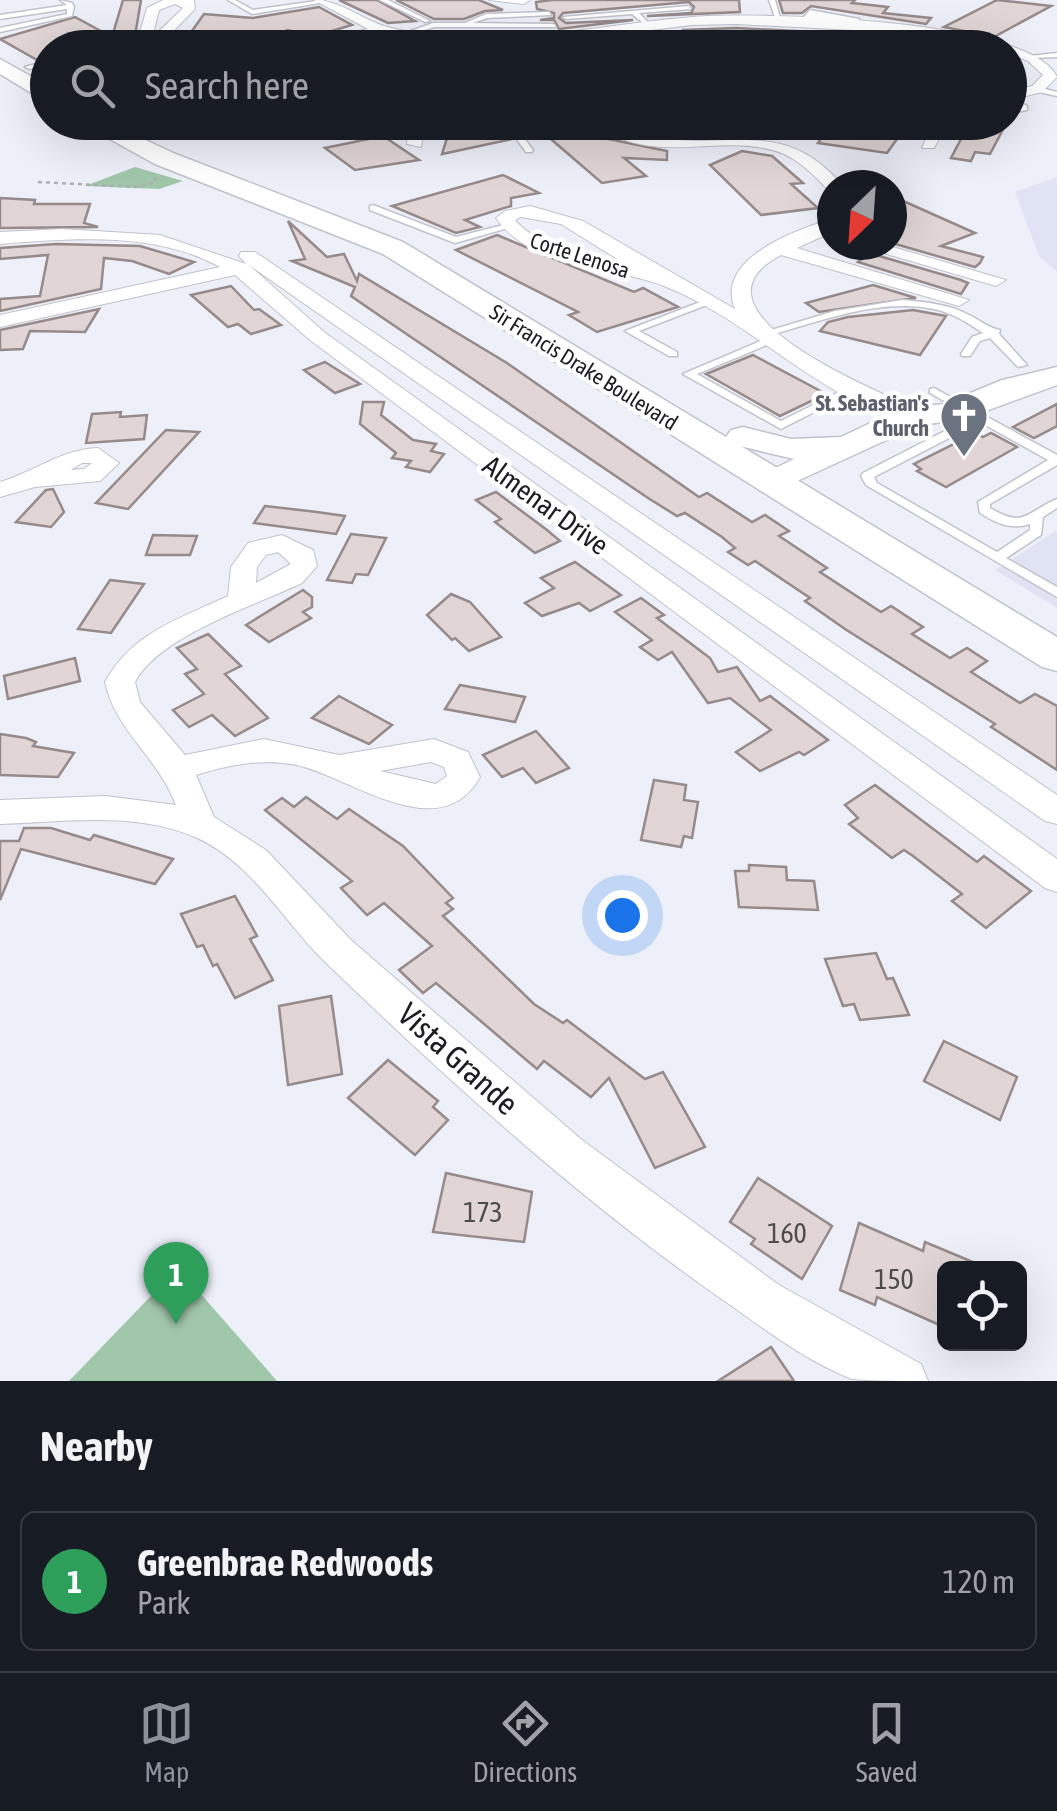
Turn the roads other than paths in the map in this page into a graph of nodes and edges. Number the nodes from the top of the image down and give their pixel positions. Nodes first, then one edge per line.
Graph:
1 (13, 0) edge
2 (231, 0) edge
3 (383, 0) edge
4 (495, 0) edge
5 (524, 0) edge
6 (672, 0) edge
7 (772, 0) edge
8 (322, 1) edge
9 (653, 1) edge
10 (53, 2) edge
11 (67, 3) edge
12 (746, 5) dead end
13 (25, 7) junction
14 (688, 8) dead end
15 (638, 11) junction
16 (548, 14) dead end
17 (0, 15) edge
18 (566, 17) dead end
19 (356, 20) junction
20 (426, 21) dead end
21 (744, 21) junction
22 (852, 21) junction
23 (780, 23) junction
24 (653, 25) junction
25 (460, 26) junction
26 (554, 26) dead end
27 (0, 30) edge
28 (354, 30) edge
29 (381, 30) edge
30 (426, 30) edge
31 (618, 30) edge
32 (917, 30) edge
33 (0, 49) edge
34 (0, 66) edge
35 (1046, 66) edge
36 (30, 73) edge
37 (30, 78) edge
38 (1027, 83) edge
39 (1037, 89) junction
40 (1027, 93) edge
41 (1054, 98) edge
42 (125, 140) edge
43 (151, 140) edge
44 (415, 140) edge
45 (522, 140) edge
46 (654, 140) edge
47 (931, 140) edge
48 (414, 144) dead end
49 (928, 145) dead end
50 (529, 150) dead end
51 (817, 171) edge
52 (373, 208) dead end
53 (0, 225) edge
54 (507, 227) junction
55 (817, 236) edge
56 (0, 238) edge
57 (782, 249) junction
58 (907, 256) edge
59 (250, 265) junction
60 (996, 280) dead end
61 (682, 284) junction
62 (959, 300) dead end
63 (712, 301) junction
64 (0, 322) edge
65 (996, 332) junction
66 (764, 335) junction
67 (673, 354) dead end
68 (966, 354) dead end
69 (1049, 372) edge
70 (857, 387) junction
71 (923, 403) junction
72 (972, 412) junction
73 (744, 437) junction
74 (856, 443) junction
75 (1057, 460) edge
76 (785, 477) junction
77 (36, 480) dead end
78 (0, 490) edge
79 (1057, 503) edge
80 (1037, 515) junction
81 (997, 558) junction
82 (1057, 593) edge
83 (241, 600) dead end
84 (1057, 622) edge
85 (1057, 657) edge
86 (342, 766) dead end
87 (178, 769) junction
88 (0, 812) edge
89 (1057, 812) edge
90 (200, 825) junction
91 (1057, 878) edge
92 (904, 1381) edge

1 - 13 lane
2 - 8 lane
3 - 20 lane
4 - 5 street
6 - 9 lane
7 - 23 lane
8 - 19 street
10 - 13 lane
11 - 17 lane
11 - 27 lane
12 - 21 street
13 - 17 lane
14 - 15 lane
15 - 18 lane
15 - 24 lane
16 - 25 lane
19 - 28 street
19 - 29 street
21 - 23 street
21 - 24 street
22 - 22 lane
22 - 23 street
22 - 32 street
24 - 31 street
25 - 26 lane
25 - 30 lane
33 - 36 main road
34 - 37 main road
35 - 38 street
35 - 39 street
39 - 40 street
39 - 41 lane
42 - 76 main road, Sir Francis Drake Boulevard
43 - 73 main road, Sir Francis Drake Boulevard
44 - 48 street
45 - 50 lane
46 - 51 street
47 - 49 street
52 - 54 lane
53 - 59 street, Almenar Drive
54 - 61 street, Corte Lenosa
54 - 61 street, Corte Lenosa
55 - 57 street
56 - 59 street, Almenar Drive
57 - 62 street
57 - 66 street
58 - 60 street
59 - 64 street
59 - 89 street, Almenar Drive
59 - 91 street, Almenar Drive
61 - 63 street, Corte Lenosa
63 - 66 street, Corte Lenosa
63 - 67 lane
65 - 66 lane
65 - 68 lane
65 - 69 lane
66 - 70 street, Corte Lenosa
66 - 70 lane
69 - 71 main road
69 - 72 main road
70 - 71 street, Corte Lenosa
71 - 72 main road
71 - 74 main road
72 - 75 lane
72 - 81 lane
73 - 74 main road
73 - 76 main road, Sir Francis Drake Boulevard
74 - 76 main road
75 - 80 lane
76 - 84 main road, Sir Francis Drake Boulevard
76 - 85 main road, Sir Francis Drake Boulevard
77 - 78 street
79 - 80 lane
80 - 81 lane
81 - 82 lane
83 - 87 street
86 - 87 street
87 - 90 street
88 - 90 street, Vista Grande
90 - 92 street, Vista Grande

